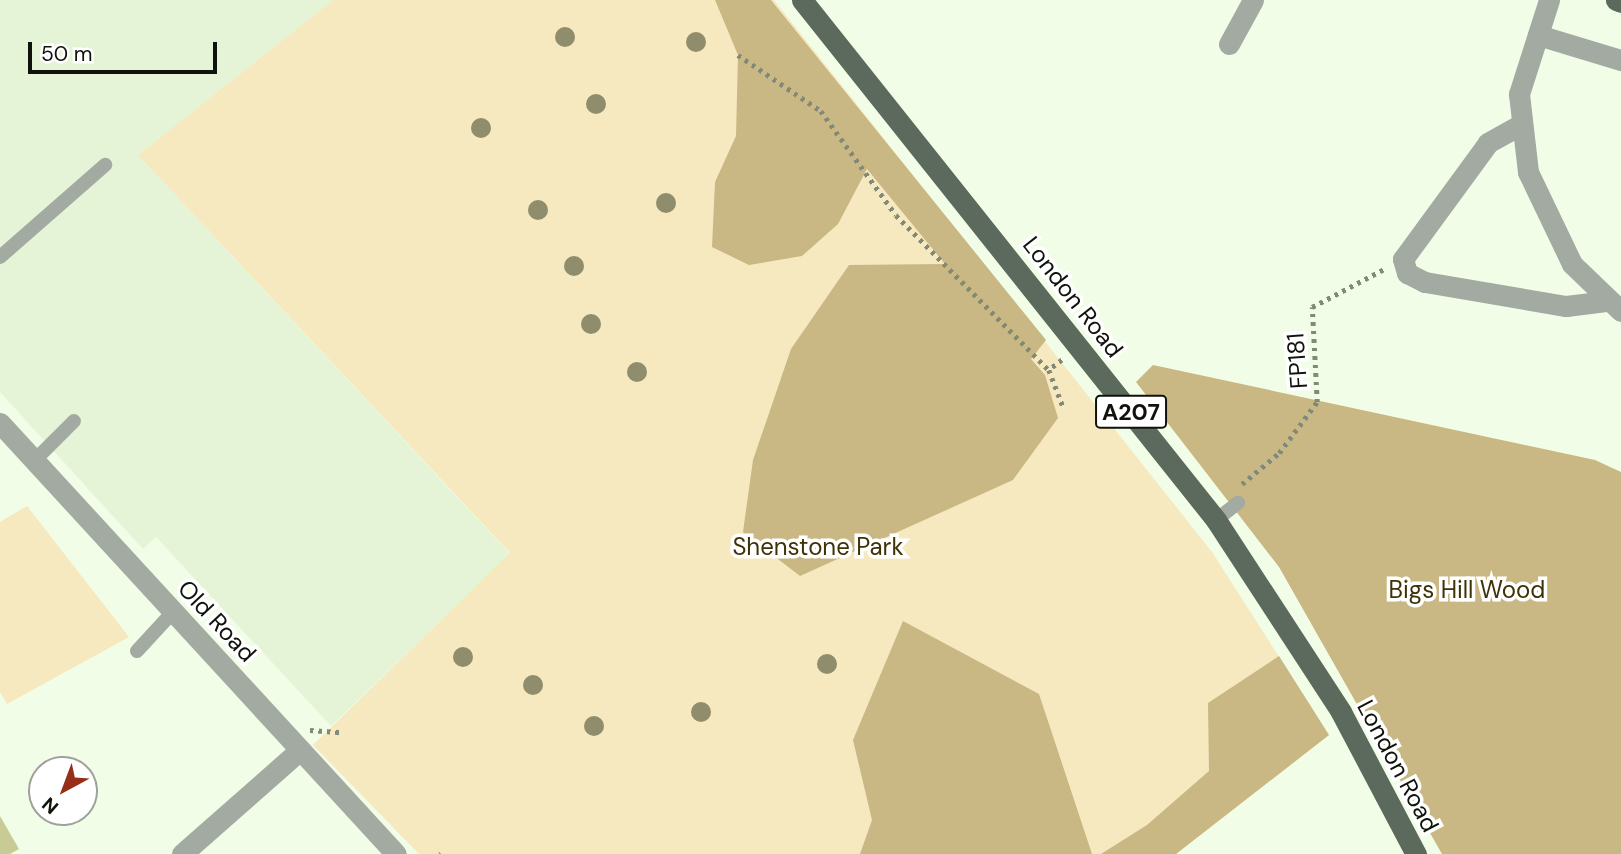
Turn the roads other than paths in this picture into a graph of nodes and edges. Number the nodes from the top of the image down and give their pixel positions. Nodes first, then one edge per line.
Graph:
1 (802, 0) edge
2 (1253, 0) edge
3 (1549, 0) edge
4 (1616, 0) edge
5 (1621, 2) edge
6 (1538, 35) junction
7 (1229, 44) dead end
8 (1621, 60) edge
9 (1520, 125) junction
10 (105, 165) dead end
11 (0, 257) edge
12 (1613, 306) edge
13 (74, 421) dead end
14 (0, 423) edge
15 (35, 460) junction
16 (1238, 503) dead end
17 (1216, 520) junction
18 (172, 613) junction
19 (137, 651) dead end
20 (300, 750) junction
21 (190, 851) edge
22 (397, 854) edge
23 (1416, 854) edge

1 - 17 main road, London Road / A207
2 - 7 street
3 - 6 street
4 - 5 main road
6 - 8 street
6 - 9 street
9 - 12 street
9 - 12 street
10 - 11 lane
13 - 15 lane
14 - 15 street, Old Road
15 - 18 street, Old Road
16 - 17 lane
17 - 23 main road, London Road / A207
18 - 19 lane
18 - 20 street, Old Road
20 - 21 street
20 - 22 street, Old Road

